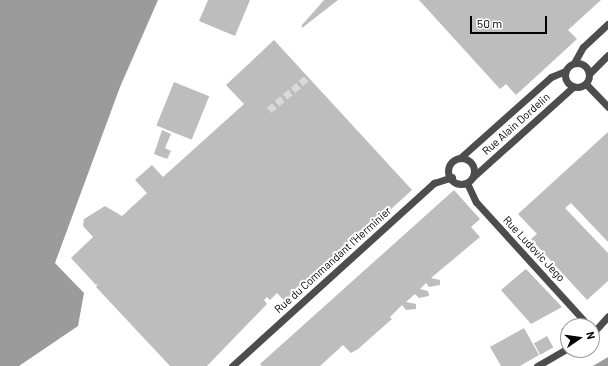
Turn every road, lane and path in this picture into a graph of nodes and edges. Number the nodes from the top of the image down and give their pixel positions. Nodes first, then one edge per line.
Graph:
1 (608, 24) edge
2 (608, 55) edge
3 (574, 63) junction
4 (565, 71) junction
5 (590, 72) junction
6 (586, 84) junction
7 (573, 87) junction
8 (608, 107) edge
9 (460, 158) junction
10 (452, 177) junction
11 (473, 177) junction
12 (467, 183) junction
13 (608, 316) edge
14 (583, 318) edge
15 (600, 325) edge
16 (560, 353) edge
17 (232, 366) edge
18 (537, 366) edge

1 - 3 street
2 - 5 street
3 - 4 street
3 - 5 street
4 - 7 street
4 - 9 street
5 - 6 street
6 - 7 street
6 - 8 street
7 - 11 street, Rue Alain Dordelin
9 - 10 street
9 - 11 street
10 - 12 street
10 - 17 street, Rue du Commandant l'Herminier
11 - 12 street
12 - 14 street, Rue Ludovic Jego
13 - 15 street
16 - 18 street

